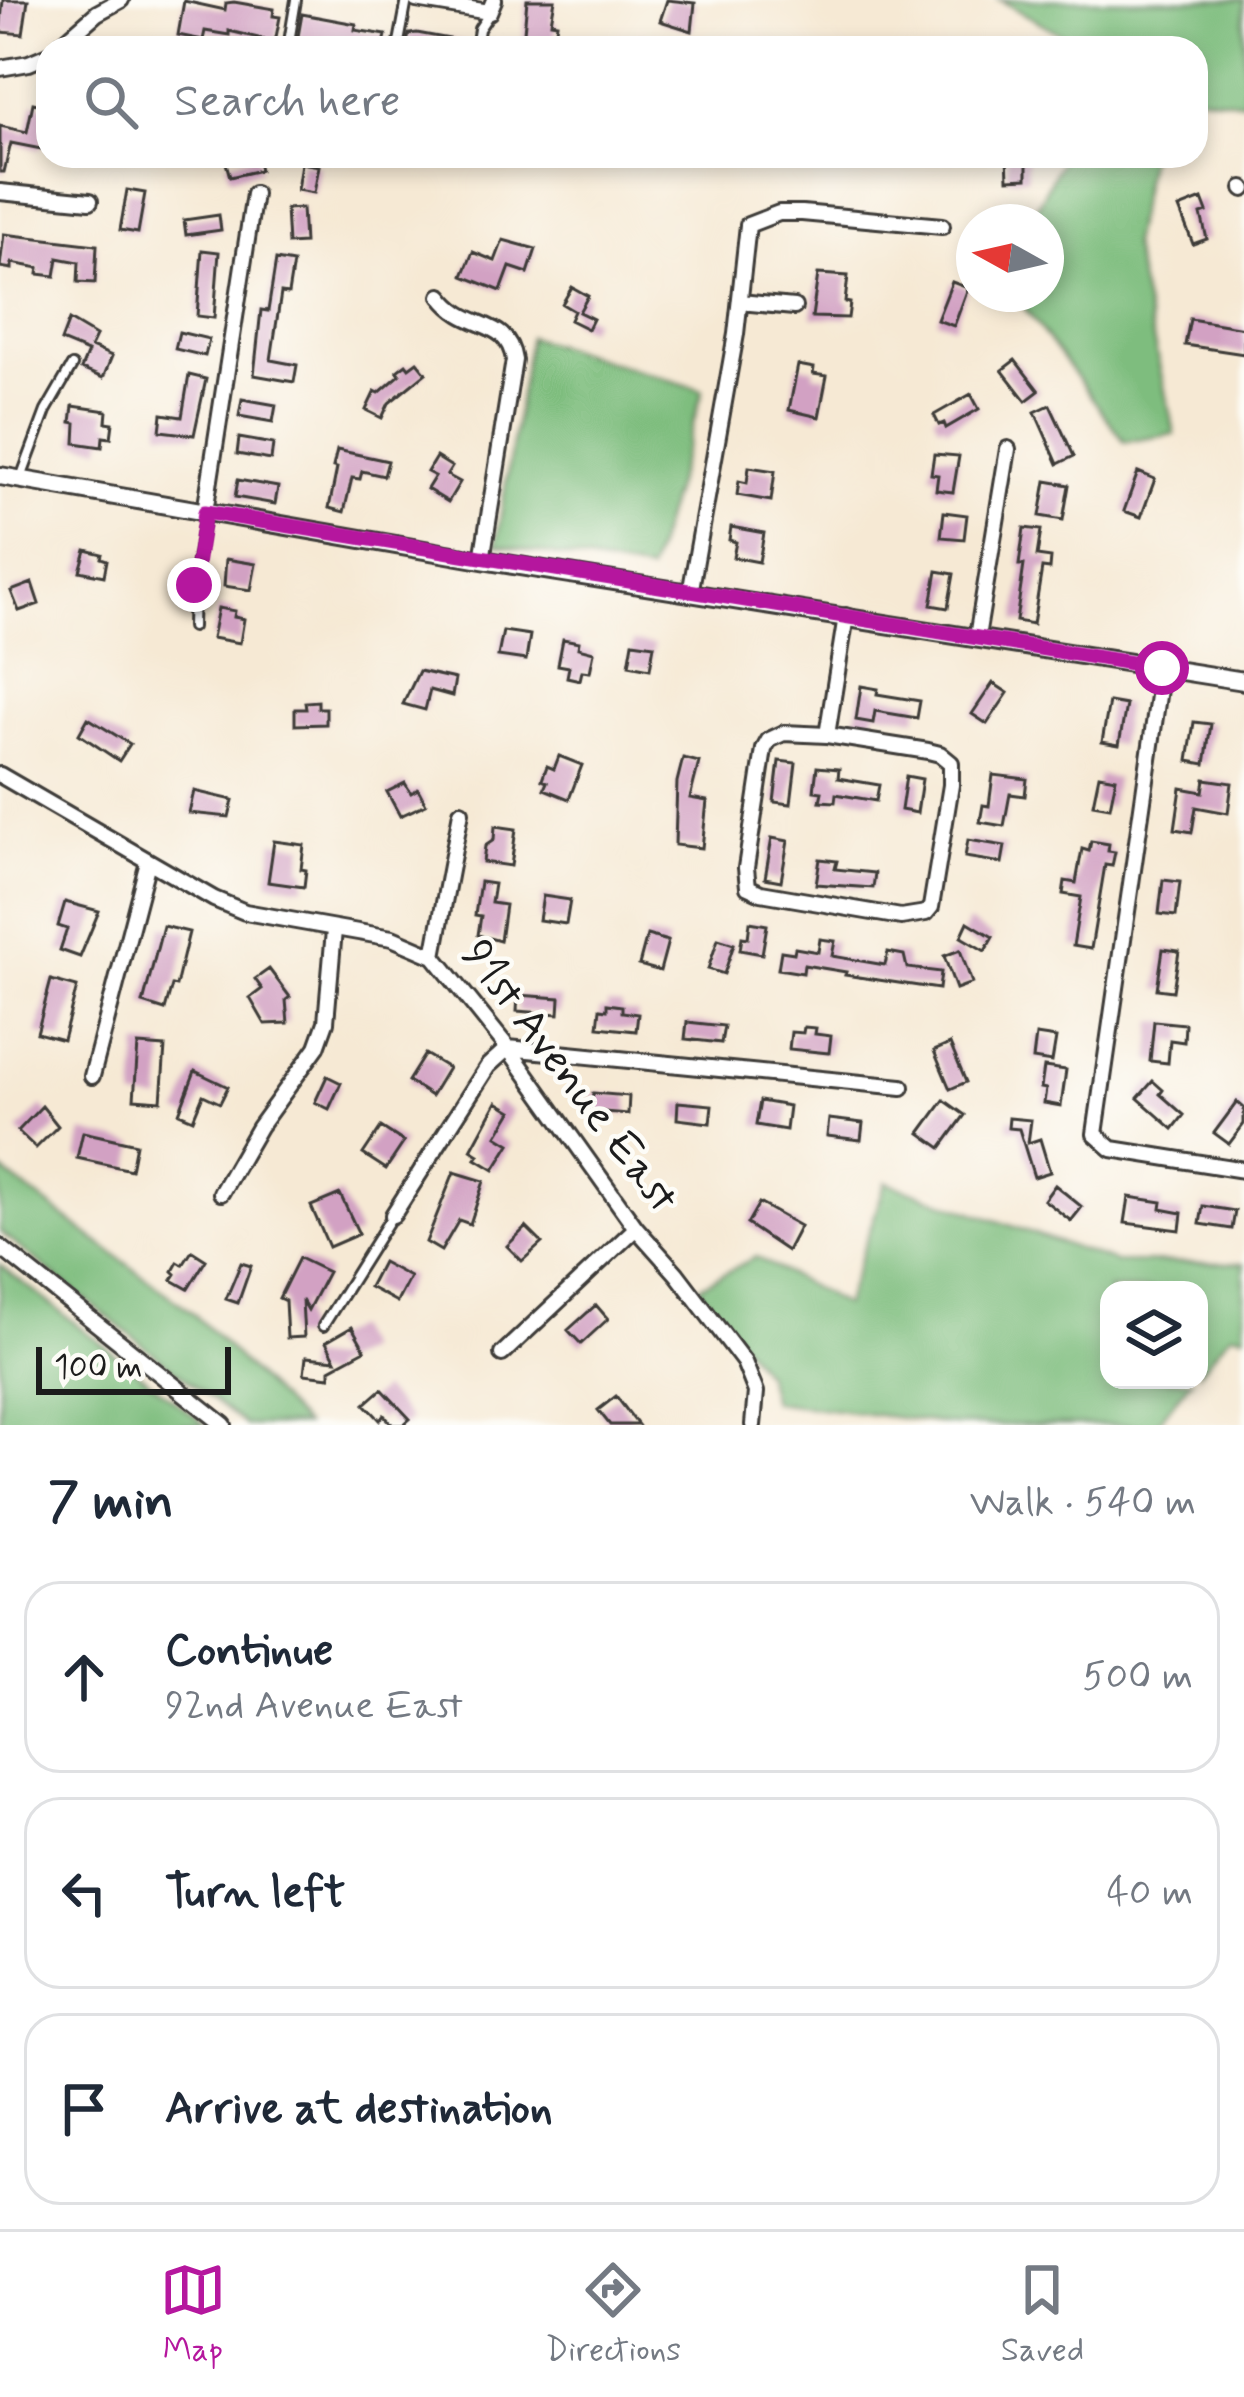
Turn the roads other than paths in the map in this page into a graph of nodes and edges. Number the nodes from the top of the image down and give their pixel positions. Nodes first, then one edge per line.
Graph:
1 (121, 0) edge
2 (296, 0) edge
3 (411, 0) edge
4 (492, 6) edge
5 (71, 36) edge
6 (290, 36) edge
7 (401, 36) edge
8 (478, 36) edge
9 (36, 60) edge
10 (0, 68) edge
11 (0, 192) edge
12 (254, 194) dead end
13 (90, 201) dead end
14 (942, 226) dead end
15 (441, 296) dead end
16 (740, 302) junction
17 (794, 307) dead end
18 (72, 366) dead end
19 (1008, 449) dead end
20 (0, 476) edge
21 (21, 479) junction
22 (205, 512) junction
23 (482, 560) junction
24 (690, 594) junction
25 (846, 616) junction
26 (192, 627) dead end
27 (977, 637) junction
28 (1162, 668) junction
29 (1244, 682) edge
30 (827, 735) junction
31 (0, 775) edge
32 (461, 812) dead end
33 (148, 862) junction
34 (334, 930) junction
35 (434, 956) junction
36 (508, 1048) junction
37 (92, 1076) dead end
38 (902, 1087) dead end
39 (1244, 1170) edge
40 (221, 1193) dead end
41 (393, 1215) joint
42 (636, 1228) junction
43 (0, 1247) edge
44 (323, 1326) dead end
45 (502, 1354) dead end
46 (224, 1425) edge
47 (753, 1425) edge

1 - 5 street
2 - 6 lane
3 - 4 street
3 - 7 lane
4 - 8 lane
9 - 10 street
11 - 13 street
12 - 22 street
14 - 16 street
15 - 23 street
16 - 17 street
16 - 24 street
18 - 21 lane
19 - 27 street
20 - 21 street
21 - 22 street
22 - 23 street
22 - 26 lane
23 - 24 street
24 - 25 street
25 - 27 street
25 - 30 street
27 - 28 street
28 - 29 street
28 - 39 street
30 - 30 street
31 - 33 street, 91st Avenue East
32 - 35 street
33 - 34 street, 91st Avenue East
33 - 37 street
34 - 35 street, 91st Avenue East
34 - 40 street
35 - 36 street, 91st Avenue East
36 - 38 street
36 - 41 street
36 - 42 street, 91st Avenue East
41 - 44 lane
42 - 45 street
42 - 47 street, 91st Avenue East
43 - 46 street

